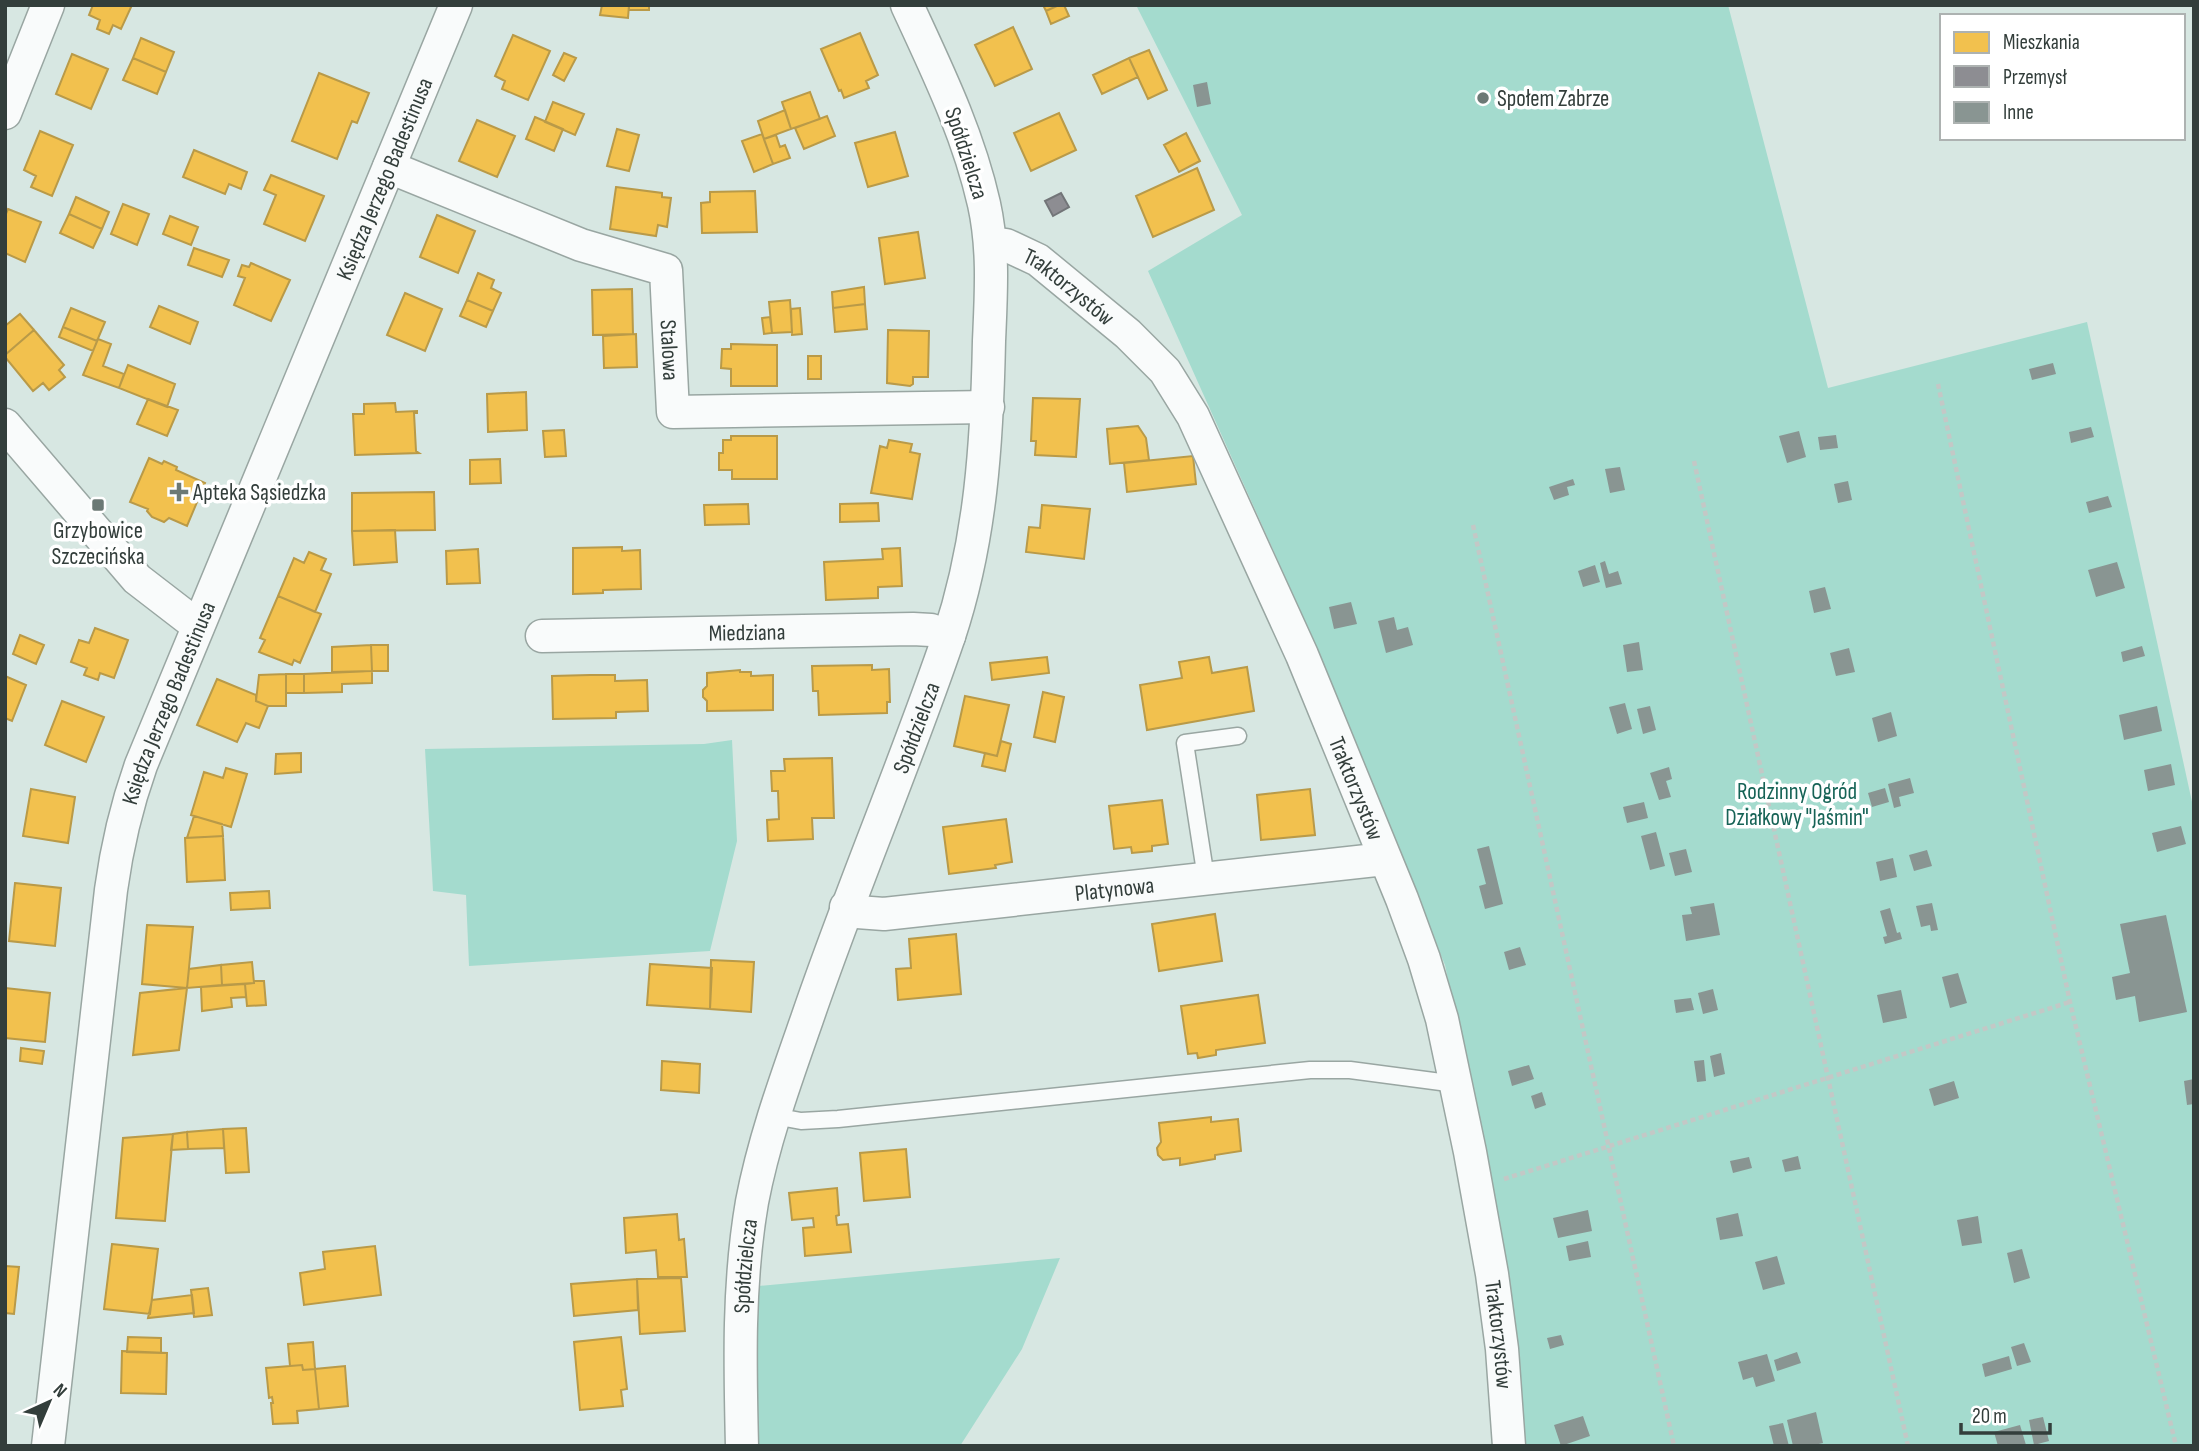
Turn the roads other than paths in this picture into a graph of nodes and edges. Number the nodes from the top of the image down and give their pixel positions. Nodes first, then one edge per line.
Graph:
1 (48, 5) edge
2 (456, 5) edge
3 (907, 5) edge
4 (5, 113) edge
5 (389, 167) junction
6 (991, 243) junction
7 (988, 407) junction
8 (5, 425) edge
9 (198, 626) junction
10 (542, 636) dead end
11 (949, 636) junction
12 (1238, 736) dead end
13 (1385, 859) junction
14 (1206, 878) junction
15 (846, 907) junction
16 (1456, 1084) junction
17 (774, 1116) junction
18 (48, 1446) edge
19 (741, 1446) edge
20 (1509, 1446) edge

1 - 4 street
2 - 5 street, Księdza Jerzego Badestinusa
3 - 6 street, Spółdzielcza
5 - 7 street, Stalowa
5 - 9 street, Księdza Jerzego Badestinusa
6 - 7 street, Spółdzielcza
6 - 13 street, Traktorzystów
7 - 11 street, Spółdzielcza
8 - 9 street
9 - 18 street, Księdza Jerzego Badestinusa
10 - 11 street, Miedziana
11 - 15 street, Spółdzielcza
12 - 14 lane
13 - 14 street, Platynowa
13 - 16 street, Traktorzystów
14 - 15 street, Platynowa
15 - 17 street, Spółdzielcza
16 - 17 lane
16 - 20 street, Traktorzystów
17 - 19 street, Spółdzielcza

